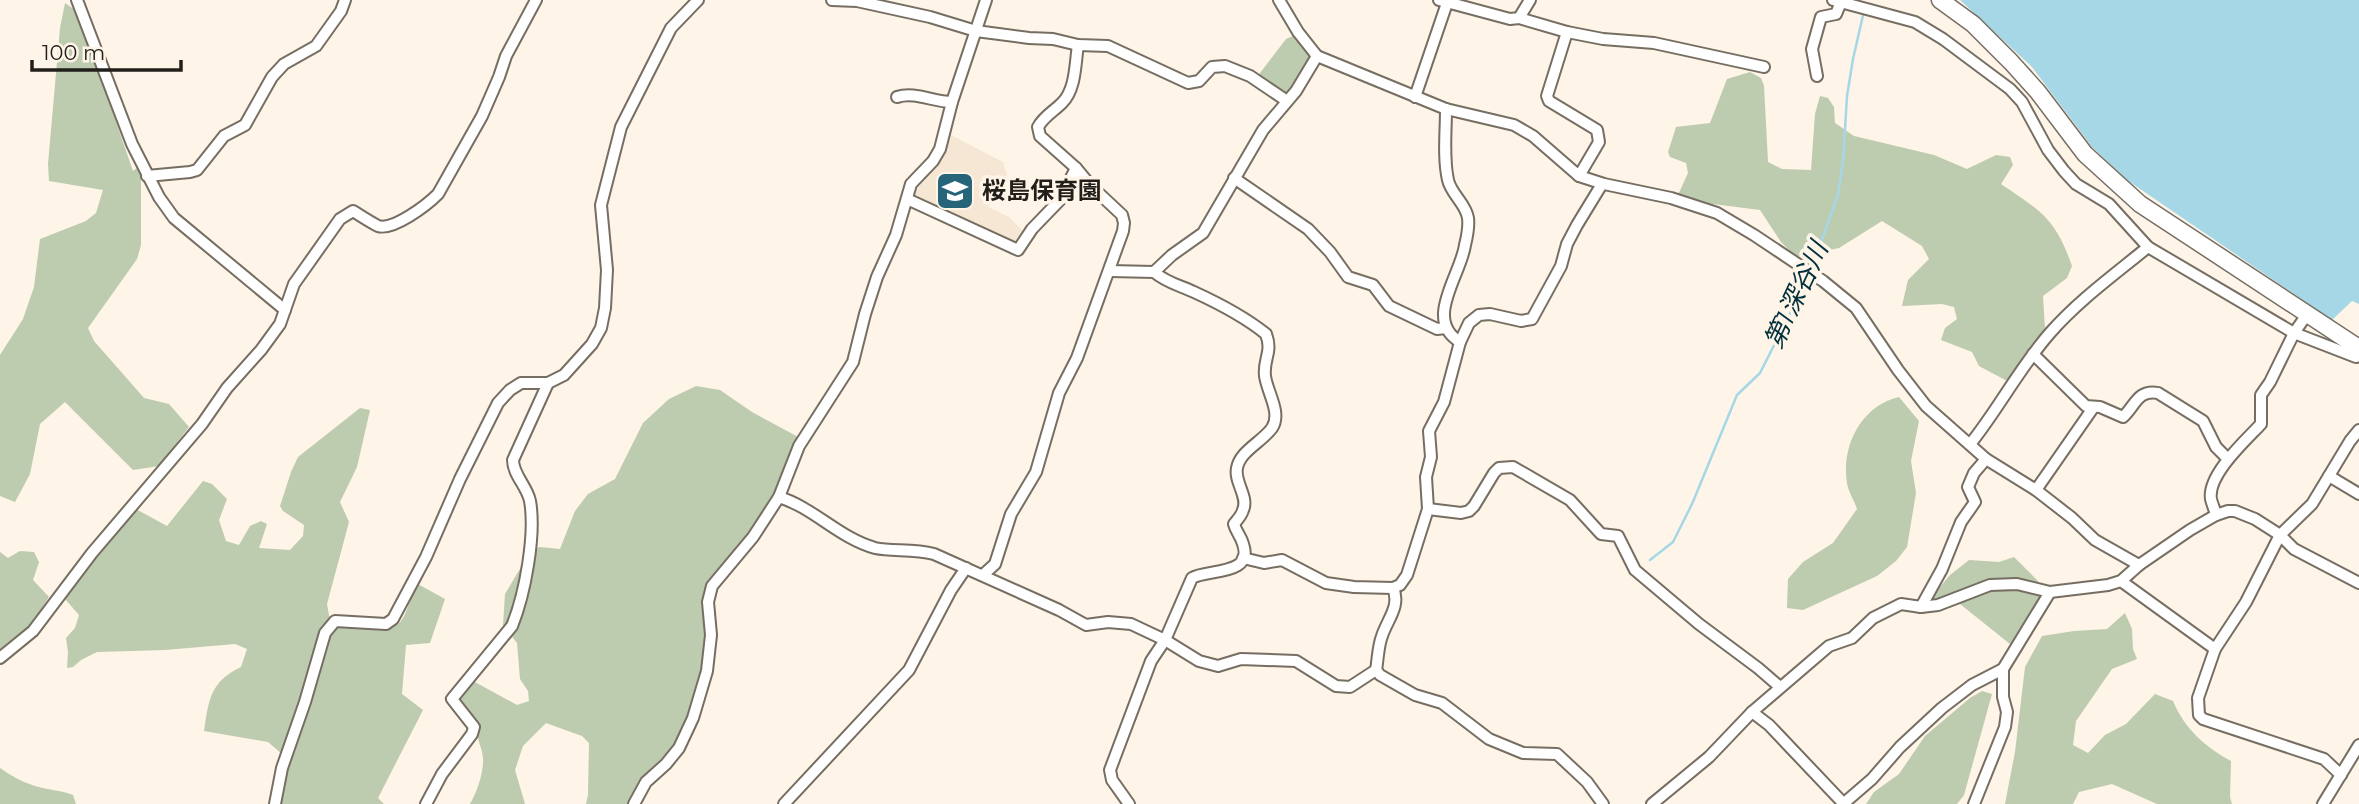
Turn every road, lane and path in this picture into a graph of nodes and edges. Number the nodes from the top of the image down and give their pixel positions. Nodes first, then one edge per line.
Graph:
1 (78, 0) edge
2 (345, 0) edge
3 (536, 0) edge
4 (698, 0) edge
5 (832, 0) edge
6 (986, 0) edge
7 (1279, 0) edge
8 (1530, 0) edge
9 (1940, 0) edge
10 (857, 1) edge
11 (1443, 1) edge
12 (1837, 1) edge
13 (1519, 18) junction
14 (976, 32) junction
15 (1567, 32) junction
16 (1079, 45) junction
17 (1317, 56) junction
18 (1764, 66) dead end
19 (1817, 76) dead end
20 (897, 97) dead end
21 (1415, 97) junction
22 (1287, 101) junction
23 (952, 102) junction
24 (1446, 109) junction
25 (1076, 168) junction
26 (147, 176) junction
27 (1579, 176) junction
28 (1234, 178) junction
29 (1602, 184) junction
30 (907, 199) junction
31 (2148, 247) junction
32 (1110, 271) junction
33 (1154, 272) junction
34 (285, 310) junction
35 (2308, 313) junction
36 (1446, 328) junction
37 (2294, 333) junction
38 (1461, 342) junction
39 (2359, 348) edge
40 (2033, 354) junction
41 (2359, 356) edge
42 (548, 383) junction
43 (2093, 408) junction
44 (2359, 430) edge
45 (1971, 443) junction
46 (1986, 459) junction
47 (2228, 459) junction
48 (2329, 476) junction
49 (2036, 491) junction
50 (2359, 494) edge
51 (779, 497) junction
52 (1429, 509) junction
53 (2216, 515) junction
54 (2280, 535) junction
55 (1243, 558) junction
56 (2139, 565) junction
57 (966, 568) junction
58 (983, 575) junction
59 (2121, 581) junction
60 (2359, 583) edge
61 (1393, 588) junction
62 (2050, 592) junction
63 (1921, 607) junction
64 (1165, 640) junction
65 (2215, 649) junction
66 (0, 658) edge
67 (2003, 669) junction
68 (1378, 673) junction
69 (1780, 687) junction
70 (1752, 712) junction
71 (2359, 745) edge
72 (2341, 775) junction
73 (275, 804) edge
74 (426, 804) edge
75 (635, 804) edge
76 (784, 804) edge
77 (1129, 804) edge
78 (1603, 804) edge
79 (1652, 804) edge
80 (1844, 804) edge
81 (1974, 804) edge
82 (2323, 804) edge

1 - 26 street
2 - 26 street
3 - 34 street
4 - 42 street
5 - 10 street
6 - 14 street
7 - 17 street
8 - 13 street
9 - 35 main road
10 - 14 street
11 - 13 street
11 - 21 street
12 - 19 street
12 - 31 street
13 - 15 street
14 - 16 street
14 - 23 street
15 - 18 street
15 - 27 street
16 - 22 street
16 - 25 street
17 - 21 street
17 - 22 street
20 - 23 street
21 - 24 street
22 - 28 street
23 - 30 street
24 - 27 street
24 - 36 street
25 - 30 street
25 - 32 street
26 - 34 street
27 - 29 street
28 - 33 street
28 - 36 street
29 - 38 street
29 - 45 street
30 - 51 street
31 - 37 street
31 - 40 street
32 - 33 street
32 - 58 street
33 - 55 street
34 - 66 street
35 - 37 street
35 - 39 main road
36 - 38 street
37 - 41 street
37 - 47 street
38 - 52 street
40 - 43 street
40 - 45 street
42 - 73 street
42 - 74 street
43 - 47 street
43 - 49 street
44 - 48 street
45 - 46 street
46 - 49 street
46 - 63 street
47 - 53 street
48 - 50 street
48 - 54 street
49 - 56 street
51 - 57 street
51 - 75 street
52 - 61 street
52 - 69 street
53 - 54 street
53 - 56 street
54 - 60 street
54 - 65 street
55 - 61 street
55 - 64 street
56 - 59 street
57 - 58 street
57 - 76 street
58 - 64 street
59 - 62 street
59 - 65 street
61 - 68 street
62 - 63 street
62 - 67 street
63 - 69 street
64 - 68 street
64 - 77 street
65 - 72 street
67 - 80 street
67 - 81 street
68 - 78 street
69 - 70 street
70 - 79 street
70 - 80 street
71 - 72 street
72 - 82 street

